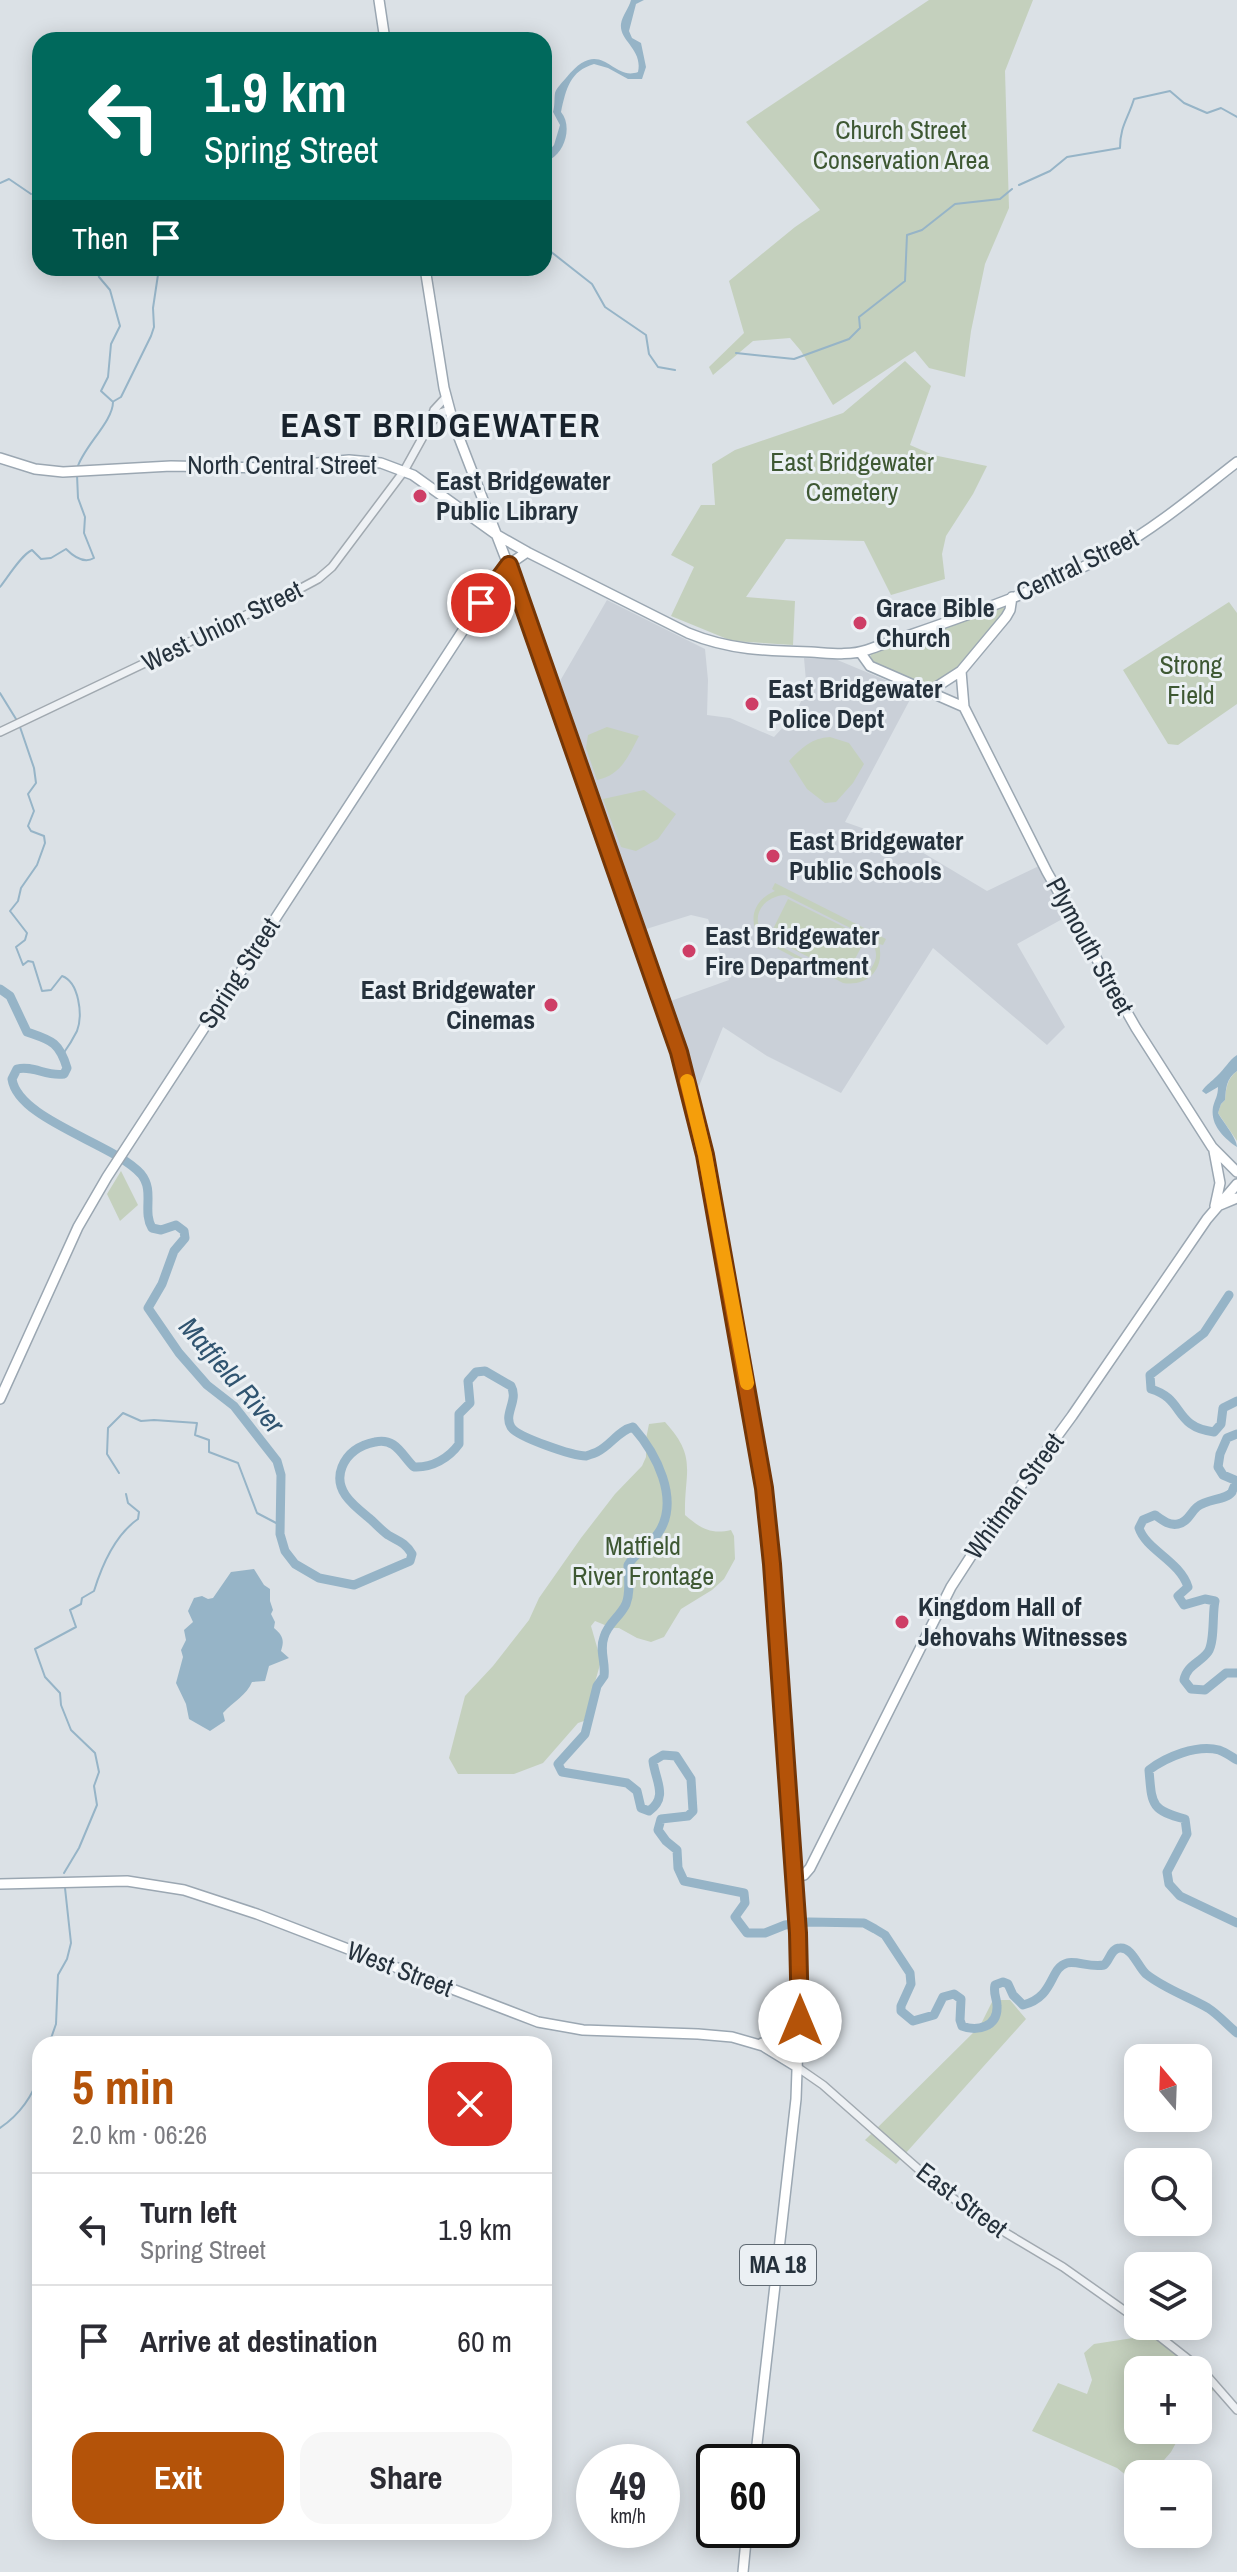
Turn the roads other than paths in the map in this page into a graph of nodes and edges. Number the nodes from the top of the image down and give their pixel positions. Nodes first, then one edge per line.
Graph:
1 (379, 0) edge
2 (384, 32) edge
3 (426, 276) edge
4 (446, 397) junction
5 (449, 410) junction
6 (430, 424) junction
7 (0, 458) edge
8 (1237, 462) edge
9 (404, 471) junction
10 (497, 535) junction
11 (527, 552) junction
12 (509, 565) junction
13 (1012, 597) junction
14 (860, 652) junction
15 (961, 671) junction
16 (930, 691) junction
17 (964, 707) junction
18 (0, 732) edge
19 (1212, 1147) junction
20 (1237, 1172) edge
21 (1237, 1181) edge
22 (1237, 1198) edge
23 (1214, 1210) junction
24 (0, 1399) edge
25 (793, 1877) junction
26 (0, 1884) edge
27 (800, 2033) junction
28 (747, 2041) junction
29 (797, 2067) junction
30 (1124, 2310) edge
31 (1163, 2340) edge
32 (1237, 2410) edge
33 (757, 2444) edge
34 (745, 2548) edge
35 (743, 2572) edge

1 - 2 main road
3 - 4 main road, MA 18
4 - 5 main road, MA 18
4 - 6 street, West Union Street
5 - 6 street
5 - 10 main road, MA 18
6 - 9 street, West Union Street
7 - 9 main road, North Central Street
8 - 13 main road, Central Street
9 - 10 main road, North Central Street
9 - 18 street, West Union Street
10 - 11 main road, Central Street
10 - 12 main road, MA 18
11 - 12 main road, Spring Street
11 - 14 main road, Central Street
12 - 24 main road, Spring Street
12 - 25 main road, MA 18
13 - 14 main road, Central Street
13 - 15 main road
14 - 16 main road
15 - 16 main road
15 - 17 main road, Plymouth Street
16 - 17 main road
17 - 19 main road, Plymouth Street
19 - 20 main road, Plymouth Street
19 - 23 main road
21 - 23 main road, Whitman Street
22 - 23 main road
23 - 25 main road, Whitman Street
25 - 27 main road, MA 18
26 - 28 main road, West Street
27 - 28 main road
27 - 29 main road, MA 18
28 - 29 main road, West Street
29 - 30 street, East Street
29 - 33 main road, MA 18
31 - 32 street
34 - 35 main road

